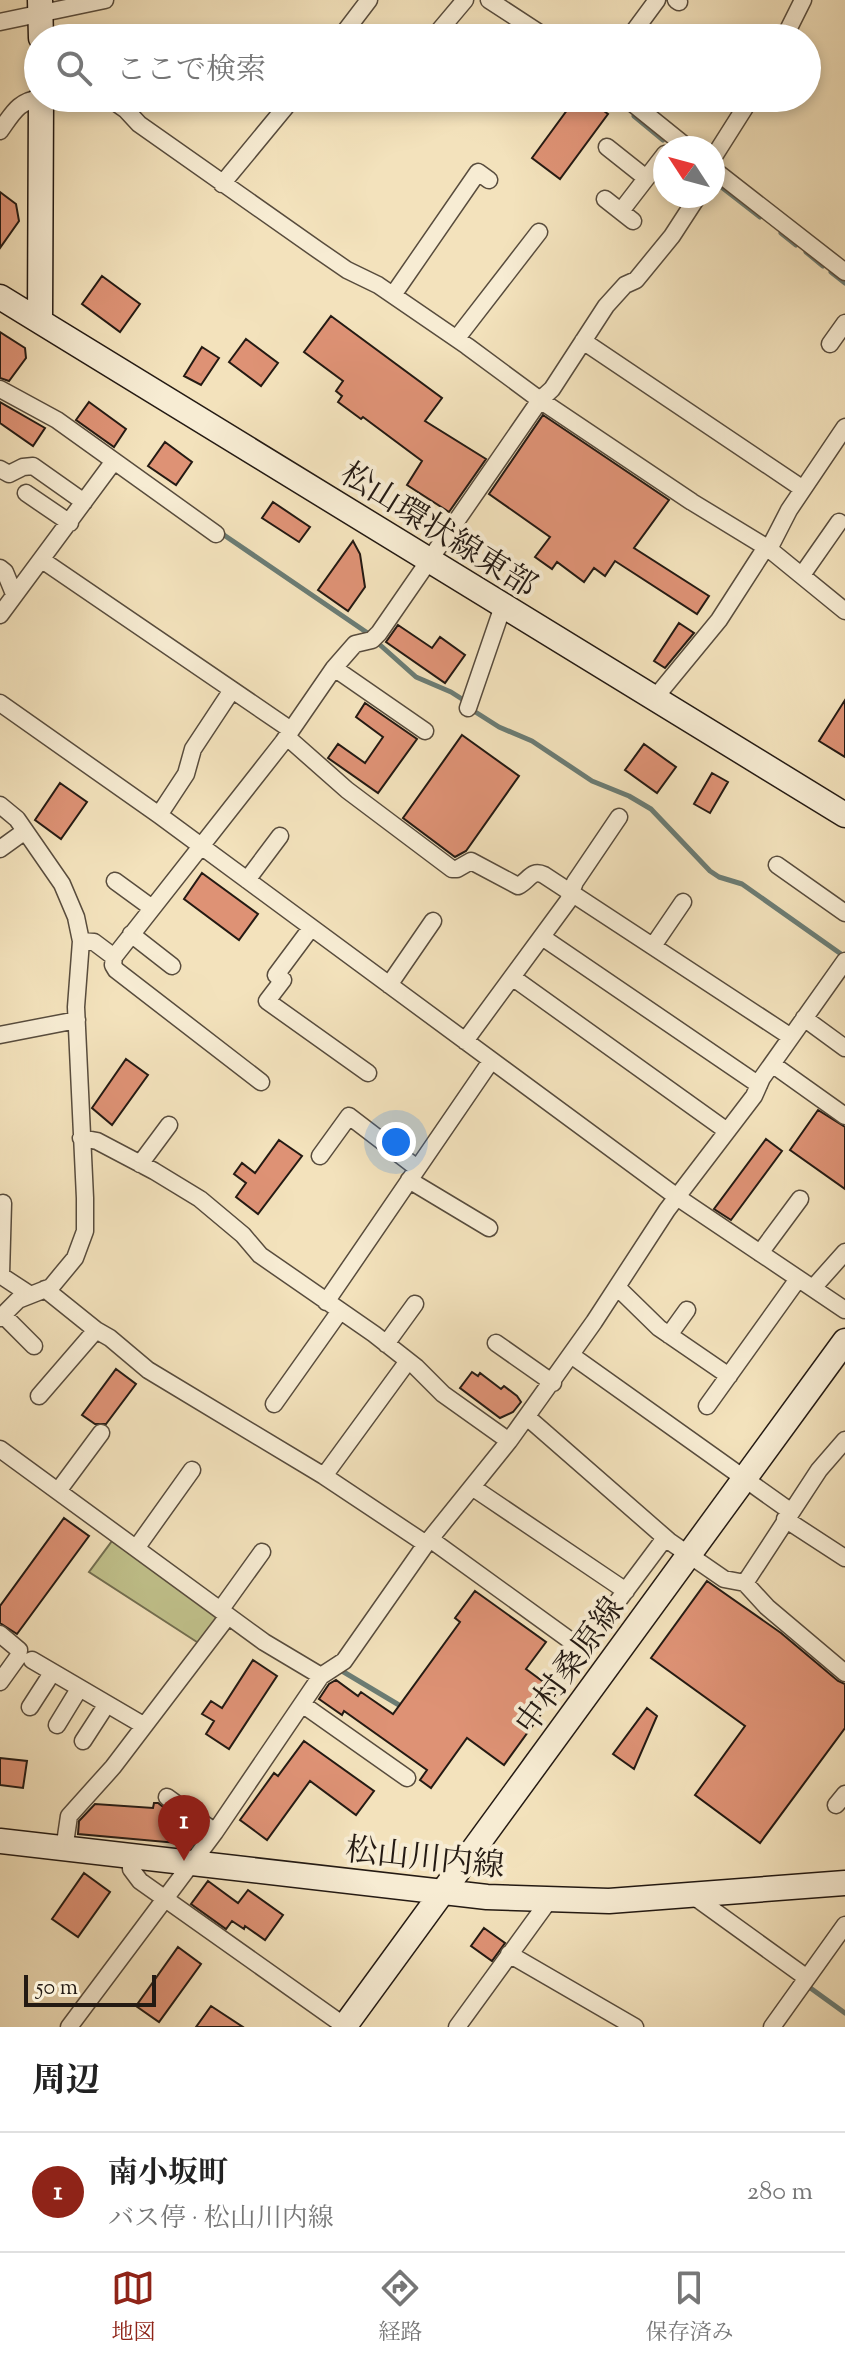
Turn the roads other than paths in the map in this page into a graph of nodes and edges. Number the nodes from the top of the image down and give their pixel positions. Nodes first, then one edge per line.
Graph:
1 (369, 0) edge
2 (465, 0) edge
3 (489, 0) edge
4 (657, 0) edge
5 (803, 0) edge
6 (101, 1) edge
7 (40, 17) edge
8 (0, 22) edge
9 (351, 24) edge
10 (445, 24) edge
11 (526, 24) edge
12 (639, 24) edge
13 (791, 24) edge
14 (24, 102) edge
15 (41, 112) edge
16 (128, 112) edge
17 (281, 112) edge
18 (641, 112) edge
19 (744, 112) edge
20 (0, 131) edge
21 (668, 136) edge
22 (607, 147) dead end
23 (725, 147) edge
24 (653, 169) edge
25 (725, 177) edge
26 (646, 178) junction
27 (489, 180) dead end
28 (222, 184) junction
29 (605, 199) dead end
30 (690, 208) edge
31 (539, 232) dead end
32 (845, 272) edge
33 (393, 295) junction
34 (0, 297) edge
35 (40, 320) junction
36 (845, 323) edge
37 (457, 338) junction
38 (583, 341) junction
39 (830, 344) dead end
40 (0, 389) edge
41 (540, 400) junction
42 (845, 427) edge
43 (114, 461) junction
44 (0, 469) edge
45 (803, 489) junction
46 (26, 493) dead end
47 (84, 502) junction
48 (839, 522) dead end
49 (70, 523) junction
50 (216, 534) dead end
51 (768, 548) junction
52 (428, 559) junction
53 (42, 560) junction
54 (0, 568) edge
55 (802, 575) junction
56 (14, 594) junction
57 (503, 606) junction
58 (845, 611) edge
59 (0, 615) edge
60 (334, 668) junction
61 (232, 690) junction
62 (654, 699) junction
63 (0, 703) edge
64 (468, 708) dead end
65 (425, 731) dead end
66 (289, 733) junction
67 (0, 805) edge
68 (159, 815) junction
69 (845, 815) edge
70 (619, 817) dead end
71 (25, 831) junction
72 (280, 836) dead end
73 (200, 845) junction
74 (0, 849) edge
75 (777, 865) dead end
76 (247, 880) junction
77 (115, 881) dead end
78 (571, 892) junction
79 (683, 902) dead end
80 (152, 908) junction
81 (845, 913) edge
82 (433, 921) dead end
83 (311, 928) junction
84 (131, 934) junction
85 (542, 937) junction
86 (81, 941) junction
87 (653, 946) junction
88 (114, 957) junction
89 (845, 961) edge
90 (172, 966) dead end
91 (512, 977) junction
92 (389, 985) junction
93 (804, 1018) junction
94 (77, 1020) junction
95 (0, 1035) edge
96 (791, 1037) junction
97 (465, 1041) junction
98 (845, 1048) edge
99 (491, 1061) junction
100 (772, 1064) junction
101 (368, 1073) dead end
102 (261, 1082) dead end
103 (759, 1085) junction
104 (845, 1116) edge
105 (169, 1125) dead end
106 (727, 1131) junction
107 (81, 1138) junction
108 (320, 1156) dead end
109 (140, 1164) junction
110 (413, 1174) junction
111 (677, 1197) junction
112 (800, 1199) dead end
113 (3, 1203) dead end
114 (489, 1228) dead end
115 (845, 1252) edge
116 (760, 1253) junction
117 (0, 1275) edge
118 (798, 1279) junction
119 (617, 1287) junction
120 (813, 1288) junction
121 (37, 1291) junction
122 (415, 1304) dead end
123 (333, 1306) junction
124 (687, 1310) dead end
125 (845, 1310) edge
126 (1, 1316) edge
127 (96, 1330) junction
128 (669, 1335) junction
129 (845, 1341) edge
130 (496, 1343) dead end
131 (386, 1344) junction
132 (34, 1346) dead end
133 (571, 1355) junction
134 (408, 1361) junction
135 (729, 1376) junction
136 (553, 1383) junction
137 (39, 1396) dead end
138 (274, 1404) dead end
139 (707, 1406) dead end
140 (527, 1417) junction
141 (101, 1433) dead end
142 (845, 1440) edge
143 (509, 1441) junction
144 (0, 1449) edge
145 (192, 1470) dead end
146 (324, 1476) junction
147 (744, 1480) junction
148 (472, 1487) junction
149 (58, 1491) junction
150 (788, 1515) junction
151 (665, 1538) junction
152 (428, 1542) junction
153 (137, 1547) junction
154 (262, 1552) dead end
155 (689, 1555) junction
156 (845, 1558) edge
157 (745, 1583) junction
158 (626, 1591) junction
159 (224, 1613) junction
160 (0, 1634) edge
161 (32, 1660) dead end
162 (52, 1673) junction
163 (845, 1673) edge
164 (321, 1676) junction
165 (0, 1682) edge
166 (79, 1689) junction
167 (107, 1704) junction
168 (302, 1704) junction
169 (30, 1707) dead end
170 (57, 1725) dead end
171 (143, 1725) junction
172 (83, 1741) dead end
173 (407, 1778) dead end
174 (167, 1797) dead end
175 (215, 1832) junction
176 (0, 1841) edge
177 (64, 1850) junction
178 (131, 1857) junction
179 (191, 1864) junction
180 (845, 1883) edge
181 (442, 1892) junction
182 (692, 1895) junction
183 (550, 1899) junction
184 (164, 1900) junction
185 (845, 1925) edge
186 (509, 1954) junction
187 (807, 1978) junction
188 (69, 2027) edge
189 (345, 2027) edge
190 (457, 2027) edge
191 (635, 2027) edge
192 (772, 2027) edge

1 - 9 street
2 - 10 street
3 - 11 street
4 - 12 street
5 - 13 street
6 - 7 street
7 - 8 street
14 - 20 street
15 - 35 street
16 - 28 street
17 - 28 street
18 - 21 street
19 - 23 street
22 - 26 street
24 - 26 street
25 - 32 street
26 - 29 street
27 - 33 street
28 - 33 street
30 - 38 street
31 - 37 street
33 - 37 street
34 - 35 street, 松山環状線東部
35 - 52 street, 松山環状線東部
36 - 39 street
37 - 41 street
38 - 41 street
38 - 45 street
40 - 43 street
41 - 51 street
41 - 52 street
42 - 45 street
43 - 47 street
43 - 50 street
44 - 47 street
45 - 51 street
46 - 49 street
47 - 49 street
48 - 55 street
49 - 53 street
51 - 55 street
51 - 62 street
52 - 57 street, 松山環状線東部
52 - 60 street
53 - 56 street
53 - 61 street
54 - 56 street
55 - 58 street
56 - 59 street
57 - 62 street, 松山環状線東部
57 - 64 street
60 - 65 street
60 - 66 street
61 - 66 street
61 - 68 street
62 - 69 street, 松山環状線東部
63 - 68 street
66 - 73 street
66 - 78 street
67 - 71 street
68 - 73 street
70 - 78 street
71 - 74 street
71 - 86 street
72 - 76 street
73 - 76 street
73 - 80 street
75 - 81 street
76 - 83 street
77 - 80 street
78 - 85 street
78 - 87 street
79 - 87 street
80 - 84 street
82 - 92 street
83 - 92 street
83 - 101 street
84 - 88 street
84 - 90 street
85 - 91 street
85 - 103 street
86 - 88 street
86 - 94 street
87 - 96 street
88 - 102 street
89 - 93 street
91 - 97 street
91 - 106 street
92 - 97 street
93 - 96 street
93 - 98 street
94 - 95 street
94 - 107 street
96 - 100 street
97 - 99 street
99 - 110 street
99 - 111 street
100 - 103 street
100 - 104 street
103 - 106 street
105 - 109 street
106 - 111 street
107 - 109 street
107 - 121 street
108 - 110 street
109 - 123 street
110 - 114 street
110 - 123 street
111 - 116 street
111 - 119 street
112 - 116 street
113 - 117 street
115 - 120 street
116 - 118 street
117 - 121 street
118 - 120 street
118 - 135 street
119 - 128 street
119 - 133 street
120 - 125 street
121 - 126 street
121 - 127 street
122 - 131 street
123 - 131 street
123 - 138 street
124 - 128 street
126 - 132 street
127 - 137 street
127 - 146 street
128 - 135 street
129 - 147 street, 中村桑原線
130 - 136 street
131 - 134 street
133 - 136 street
133 - 147 street
134 - 143 street
134 - 146 street
135 - 139 street
136 - 140 street
140 - 143 street
140 - 151 street
141 - 149 street
142 - 150 street
143 - 148 street
144 - 149 street
145 - 153 street
146 - 152 street
147 - 150 street
147 - 155 street, 中村桑原線
148 - 152 street
148 - 158 street
149 - 153 street
150 - 156 street
150 - 157 street
151 - 155 street
151 - 158 street
152 - 158 street
152 - 164 street
153 - 159 street
154 - 159 street
155 - 157 street
155 - 181 street, 中村桑原線
157 - 163 street
159 - 164 street
159 - 171 street
160 - 165 street
161 - 162 street
162 - 166 street
162 - 169 street
164 - 168 street
166 - 167 street
166 - 170 street
167 - 171 street
167 - 172 street
168 - 173 street
168 - 175 street
171 - 177 street
174 - 175 street
175 - 179 street
176 - 177 street, 松山川内線
177 - 178 street, 松山川内線
178 - 179 street, 松山川内線
178 - 184 street
179 - 181 street, 松山川内線
179 - 184 street
180 - 182 street, 松山川内線
181 - 183 street, 松山川内線
181 - 189 street, 中村桑原線
182 - 183 street, 松山川内線
182 - 187 street
183 - 186 street
184 - 188 street
184 - 189 street
185 - 187 street
186 - 190 street
186 - 191 street
187 - 192 street

